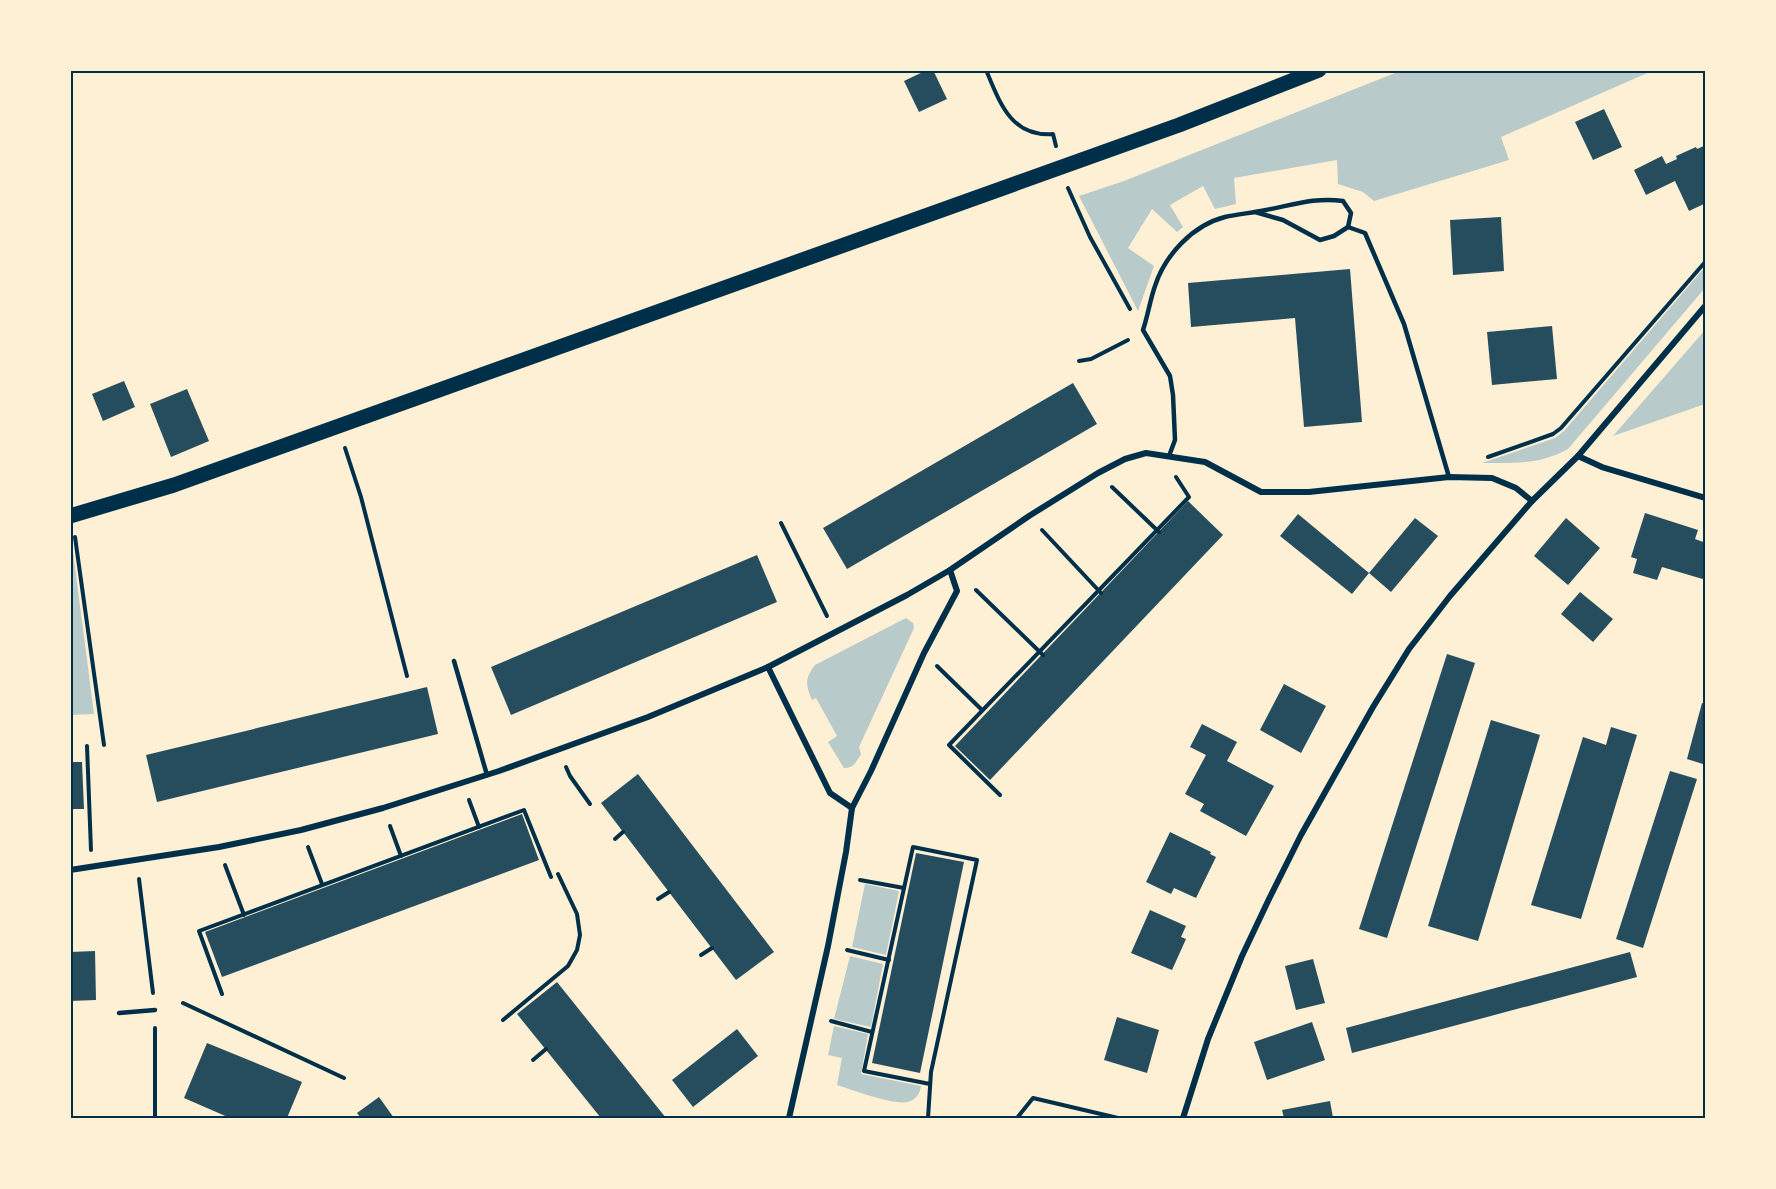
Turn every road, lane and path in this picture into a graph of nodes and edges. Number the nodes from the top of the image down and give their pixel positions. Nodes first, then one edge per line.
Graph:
1 (986, 70) edge
2 (1319, 70) edge
3 (1062, 167) junction
4 (1255, 212) junction
5 (1348, 227) junction
6 (1706, 261) edge
7 (1706, 305) edge
8 (1143, 330) junction
9 (1079, 360) dead end
10 (337, 426) junction
11 (1168, 456) junction
12 (1578, 456) junction
13 (1180, 458) junction
14 (1446, 466) junction
15 (1098, 473) junction
16 (1449, 477) junction
17 (1706, 498) edge
18 (1532, 501) junction
19 (71, 516) edge
20 (1029, 516) junction
21 (782, 524) dead end
22 (1158, 531) junction
23 (951, 569) junction
24 (1099, 592) junction
25 (835, 633) junction
26 (924, 653) junction
27 (1041, 653) junction
28 (454, 661) dead end
29 (768, 667) junction
30 (407, 676) dead end
31 (982, 710) junction
32 (104, 745) dead end
33 (87, 746) dead end
34 (487, 775) junction
35 (570, 777) dead end
36 (1000, 795) dead end
37 (470, 803) dead end
38 (590, 804) dead end
39 (852, 808) junction
40 (479, 827) junction
41 (302, 830) junction
42 (392, 832) dead end
43 (623, 832) dead end
44 (615, 839) dead end
45 (219, 847) junction
46 (401, 856) junction
47 (136, 860) junction
48 (91, 867) junction
49 (70, 870) edge
50 (558, 874) dead end
51 (551, 877) dead end
52 (871, 882) dead end
53 (322, 884) junction
54 (904, 888) junction
55 (669, 892) dead end
56 (658, 899) dead end
57 (244, 915) junction
58 (828, 946) junction
59 (712, 948) dead end
60 (702, 955) dead end
61 (889, 960) junction
62 (222, 994) dead end
63 (183, 1003) dead end
64 (155, 1010) junction
65 (119, 1013) dead end
66 (813, 1017) junction
67 (503, 1020) dead end
68 (873, 1032) junction
69 (546, 1049) dead end
70 (532, 1060) dead end
71 (344, 1078) dead end
72 (930, 1084) junction
73 (155, 1119) edge
74 (789, 1119) edge
75 (928, 1119) edge
76 (1017, 1119) edge
77 (1118, 1119) edge
78 (1183, 1119) edge

1 - 3 path
2 - 3 main road
3 - 8 path
3 - 10 main road
4 - 5 lane
4 - 5 lane
4 - 8 lane
5 - 14 lane
6 - 14 path
7 - 12 street
8 - 9 path
8 - 11 lane
10 - 19 main road
10 - 30 path
11 - 13 street
11 - 15 street
12 - 17 street
12 - 18 street
13 - 16 street
13 - 22 path
14 - 16 lane
15 - 20 street
15 - 22 path
16 - 18 street
18 - 78 street
19 - 32 path
20 - 23 street
20 - 24 path
21 - 25 path
22 - 24 path
23 - 25 street
23 - 26 street
23 - 27 path
24 - 27 path
25 - 29 street
26 - 31 path
26 - 39 street
27 - 31 path
28 - 34 lane
29 - 34 street
29 - 39 street
31 - 36 path
33 - 48 path
34 - 41 street
35 - 38 path
37 - 40 path
39 - 58 street
40 - 46 path
40 - 51 path
41 - 45 street
41 - 53 path
42 - 46 path
43 - 44 path
45 - 47 street
45 - 57 path
46 - 53 path
47 - 48 street
47 - 64 path
48 - 49 street
50 - 67 path
52 - 54 path
53 - 57 path
54 - 61 path
54 - 72 path
55 - 56 path
57 - 62 path
58 - 61 path
58 - 66 street
59 - 60 path
61 - 68 path
63 - 71 path
64 - 65 lane
64 - 73 path
66 - 68 path
66 - 74 street
68 - 72 path
69 - 70 path
72 - 75 path
76 - 77 path

